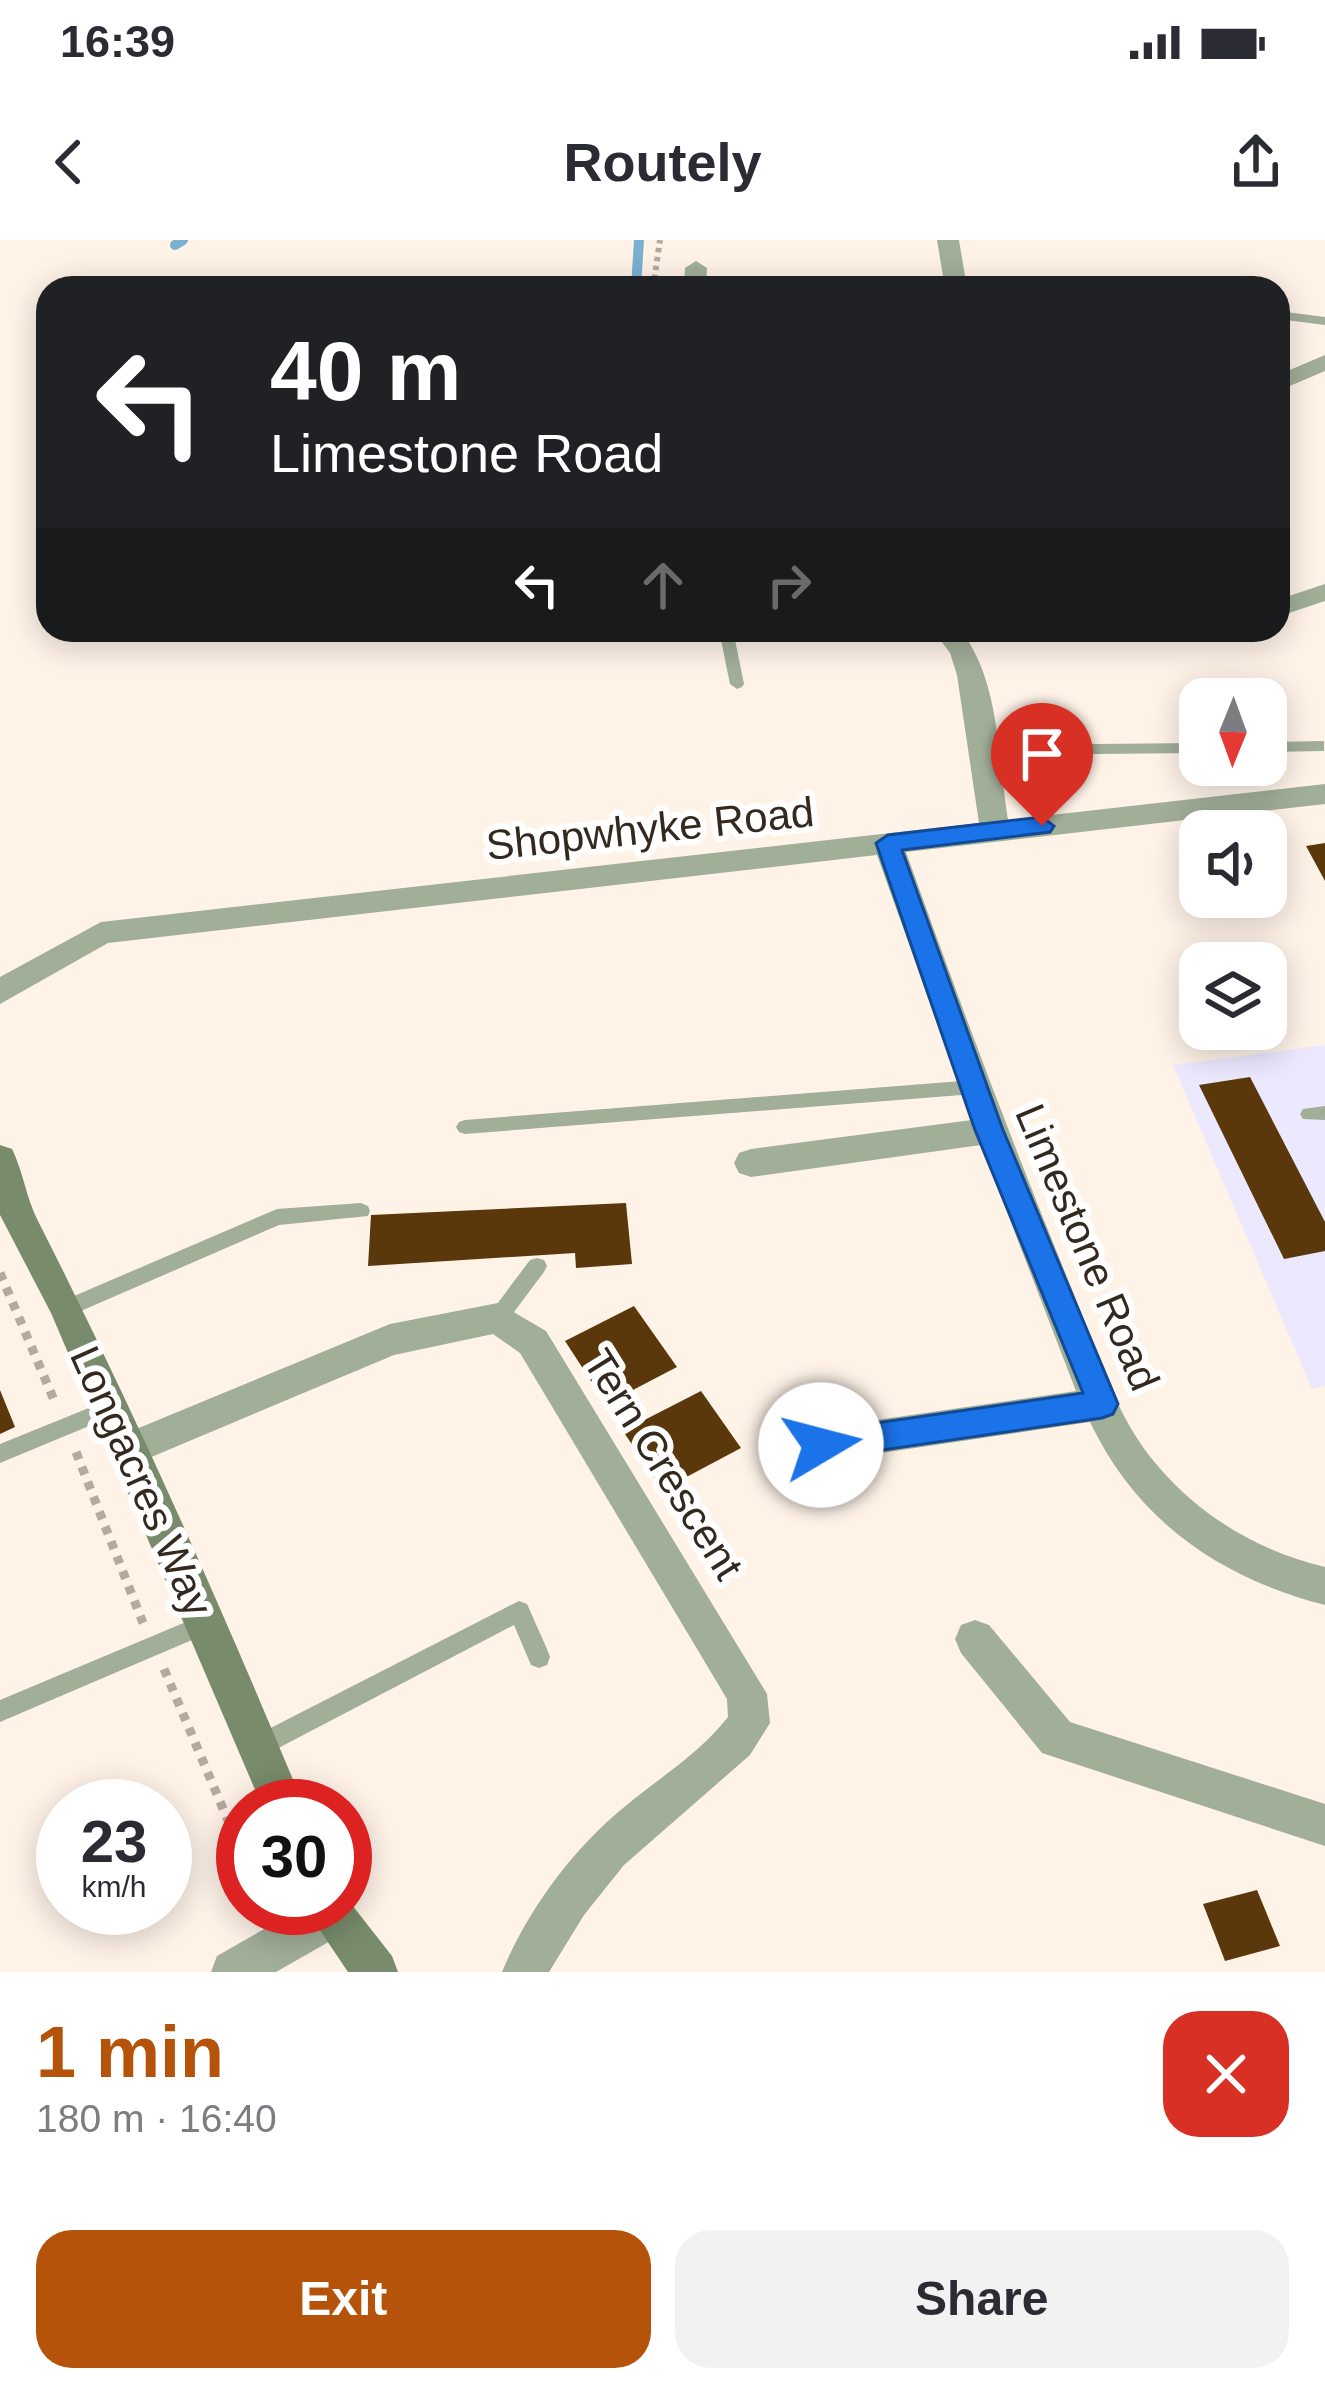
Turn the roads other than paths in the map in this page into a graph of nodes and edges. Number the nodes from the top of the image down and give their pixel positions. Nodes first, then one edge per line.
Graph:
1 (947, 240) edge
2 (954, 276) edge
3 (1290, 317) edge
4 (1325, 321) edge
5 (1325, 362) edge
6 (1290, 378) edge
7 (1325, 592) edge
8 (1290, 605) edge
9 (728, 642) edge
10 (955, 642) edge
11 (737, 684) dead end
12 (1324, 746) edge
13 (1287, 747) edge
14 (1179, 748) edge
15 (982, 750) junction
16 (1325, 794) edge
17 (994, 831) junction
18 (888, 843) junction
19 (0, 992) edge
20 (974, 1087) junction
21 (465, 1127) dead end
22 (989, 1130) junction
23 (0, 1159) edge
24 (751, 1163) dead end
25 (361, 1211) dead end
26 (8, 1219) edge
27 (537, 1266) dead end
28 (67, 1308) junction
29 (497, 1318) junction
30 (1102, 1404) junction
31 (111, 1408) junction
32 (821, 1445) dead end
33 (130, 1449) junction
34 (0, 1454) edge
35 (1325, 1586) edge
36 (205, 1624) junction
37 (975, 1639) dead end
38 (539, 1657) dead end
39 (0, 1712) edge
40 (257, 1747) junction
41 (271, 1779) edge
42 (1325, 1826) edge
43 (292, 1935) edge
44 (346, 1935) edge
45 (233, 1972) edge
46 (376, 1972) edge
47 (524, 1972) edge

1 - 2 street
3 - 4 lane
5 - 6 street
7 - 8 street
9 - 11 lane
10 - 15 street
12 - 13 lane
14 - 15 lane
15 - 17 street
16 - 17 street, Shopwhyke Road
17 - 18 street, Shopwhyke Road
18 - 19 street, Shopwhyke Road
18 - 20 street, Limestone Road
20 - 21 lane
20 - 22 street, Limestone Road
22 - 24 street
22 - 30 street, Limestone Road
23 - 26 main road, Longacres Way
25 - 28 lane
26 - 28 main road, Longacres Way
27 - 29 lane
28 - 31 main road, Longacres Way
29 - 33 street
29 - 47 street, Tern Crescent
30 - 32 street
30 - 35 street, Limestone Road
31 - 33 main road, Longacres Way
31 - 34 lane
33 - 36 main road, Longacres Way
36 - 39 lane
36 - 40 main road, Longacres Way
37 - 42 street
38 - 40 lane
40 - 41 main road, Longacres Way
43 - 45 street
44 - 46 main road

